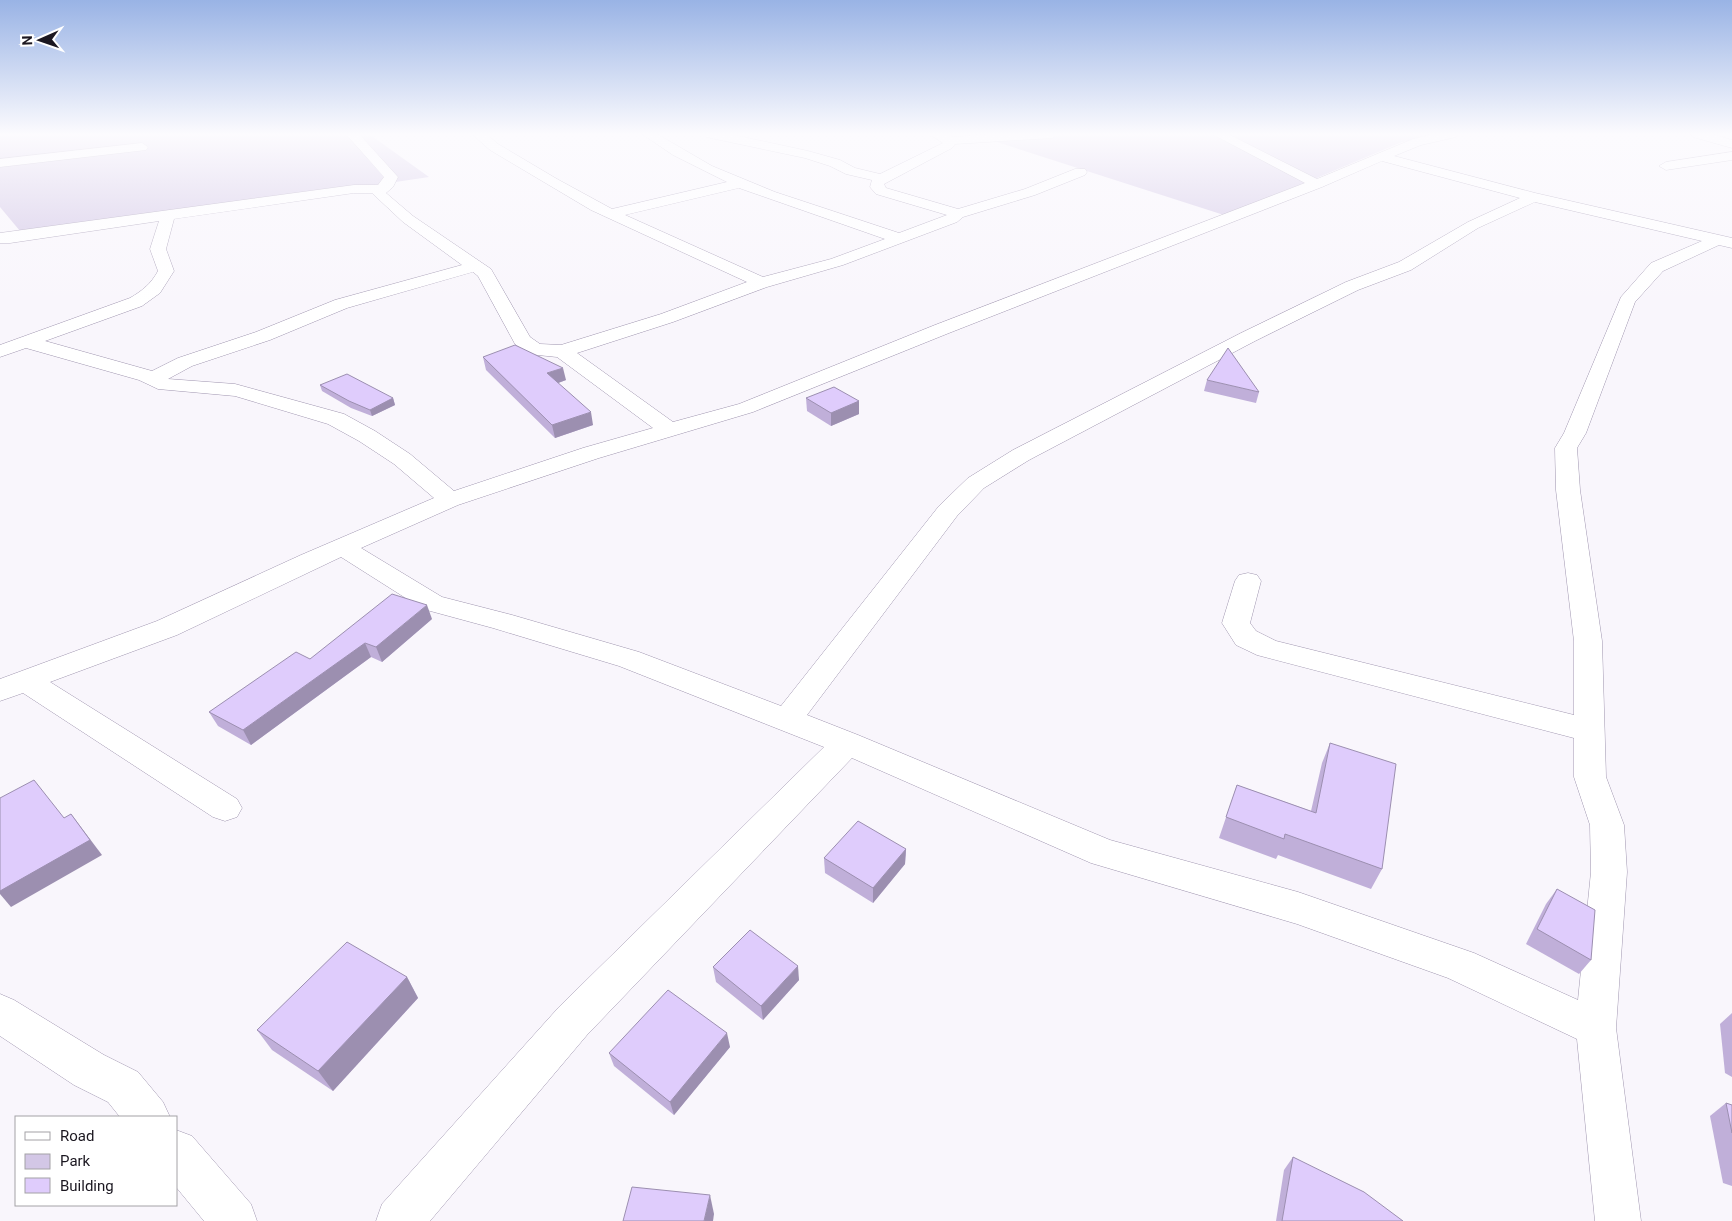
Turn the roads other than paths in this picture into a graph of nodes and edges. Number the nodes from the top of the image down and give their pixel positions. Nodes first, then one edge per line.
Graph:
1 (340, 191) edge
2 (380, 191) edge
3 (570, 191) edge
4 (708, 191) edge
5 (759, 191) edge
6 (882, 191) edge
7 (1033, 191) edge
8 (1299, 191) edge
9 (1510, 191) edge
10 (1533, 197) junction
11 (610, 214) junction
12 (958, 214) junction
13 (168, 215) junction
14 (0, 238) edge
15 (901, 239) junction
16 (1724, 242) edge
17 (476, 266) junction
18 (761, 283) junction
19 (26, 342) junction
20 (0, 351) edge
21 (562, 351) junction
22 (152, 379) junction
23 (669, 430) junction
24 (450, 500) junction
25 (342, 547) junction
26 (1248, 581) dead end
27 (13, 685) edge
28 (787, 720) junction
29 (1590, 731) junction
30 (847, 743) junction
31 (225, 808) dead end
32 (0, 1013) edge
33 (1596, 1028) junction
34 (147, 1116) edge
35 (178, 1154) edge
36 (234, 1221) edge
37 (399, 1221) edge
38 (1618, 1221) edge

1 - 13 street
2 - 17 street
3 - 11 street
4 - 11 street
5 - 15 street
6 - 12 street
7 - 12 street
8 - 23 street
9 - 10 street
10 - 16 street
10 - 28 street
11 - 18 street
12 - 15 street
13 - 14 street
13 - 19 street
15 - 18 street
16 - 29 street
17 - 21 street
17 - 22 street
18 - 21 street
19 - 20 street
19 - 22 street
21 - 23 street
22 - 24 street
23 - 24 street
24 - 25 street
25 - 27 street
25 - 28 street
26 - 29 street
27 - 31 street
28 - 30 street
29 - 33 street
30 - 33 street
30 - 37 street
32 - 34 street
33 - 38 street
35 - 36 street

